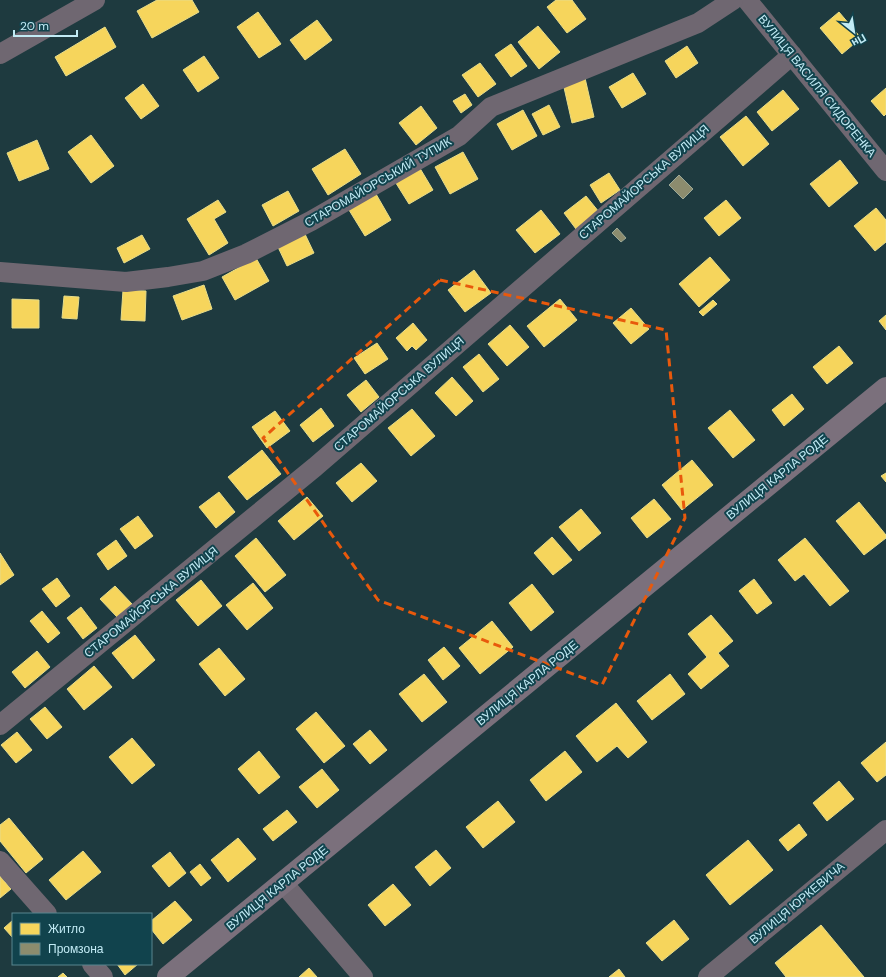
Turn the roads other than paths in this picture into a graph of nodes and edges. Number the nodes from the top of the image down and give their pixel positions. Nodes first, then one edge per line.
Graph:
1 (95, 0) edge
2 (733, 0) edge
3 (754, 3) edge
4 (0, 54) edge
5 (792, 55) junction
6 (886, 171) edge
7 (0, 272) edge
8 (886, 388) edge
9 (0, 725) edge
10 (886, 830) edge
11 (0, 861) edge
12 (283, 883) junction
13 (46, 913) edge
14 (93, 965) edge
15 (103, 977) edge
16 (168, 977) edge
17 (363, 977) edge
18 (708, 977) edge

1 - 4 street
2 - 7 street, СТАРОМАЙОРСЬКИЙ ТУПИК
3 - 5 street, ВУЛИЦЯ ВАСИЛЯ СИДОРЕНКА
5 - 6 street, ВУЛИЦЯ ВАСИЛЯ СИДОРЕНКА
5 - 9 street, СТАРОМАЙОРСЬКА ВУЛИЦЯ
8 - 12 street, ВУЛИЦЯ КАРЛА РОДЕ
10 - 18 street, ВУЛИЦЯ ЮРКЕВИЧА
11 - 13 street
12 - 16 street, ВУЛИЦЯ КАРЛА РОДЕ
12 - 17 street
14 - 15 street

